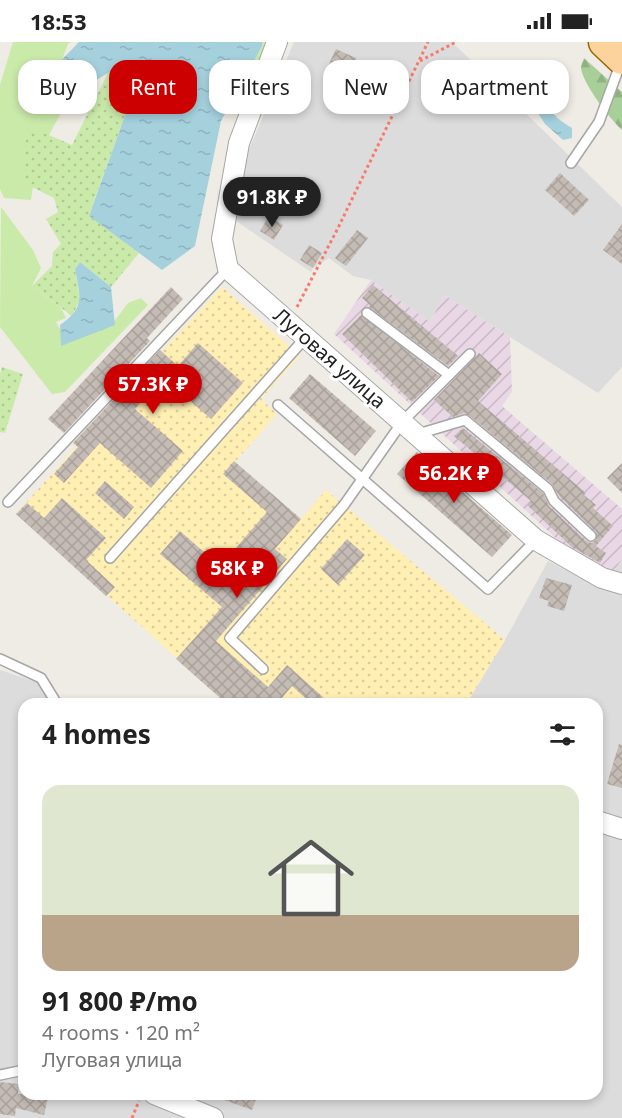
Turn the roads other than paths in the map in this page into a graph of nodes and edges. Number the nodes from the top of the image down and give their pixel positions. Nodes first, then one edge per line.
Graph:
1 (277, 42) edge
2 (604, 42) edge
3 (622, 59) edge
4 (571, 163) dead end
5 (228, 269) junction
6 (367, 313) dead end
7 (306, 337) junction
8 (470, 354) dead end
9 (448, 375) junction
10 (278, 405) dead end
11 (403, 421) junction
12 (418, 435) junction
13 (362, 479) junction
14 (8, 502) dead end
15 (591, 536) dead end
16 (536, 540) junction
17 (110, 558) dead end
18 (622, 584) edge
19 (0, 659) edge
20 (263, 669) dead end
21 (53, 698) edge
22 (603, 824) edge
23 (622, 829) edge
24 (18, 1071) edge
25 (0, 1075) edge
26 (169, 1100) edge
27 (213, 1118) edge

1 - 5 street
2 - 3 main road
3 - 4 lane
5 - 7 street, Луговая улица
5 - 14 lane
6 - 9 lane
7 - 11 street, Луговая улица
7 - 17 lane
8 - 9 lane
9 - 11 lane
10 - 13 lane
11 - 12 street, Луговая улица
11 - 13 lane
12 - 15 lane
12 - 16 street, Луговая улица
13 - 16 lane
13 - 20 lane
16 - 18 street, Луговая улица
19 - 21 lane
22 - 23 street
24 - 25 lane
26 - 27 street

